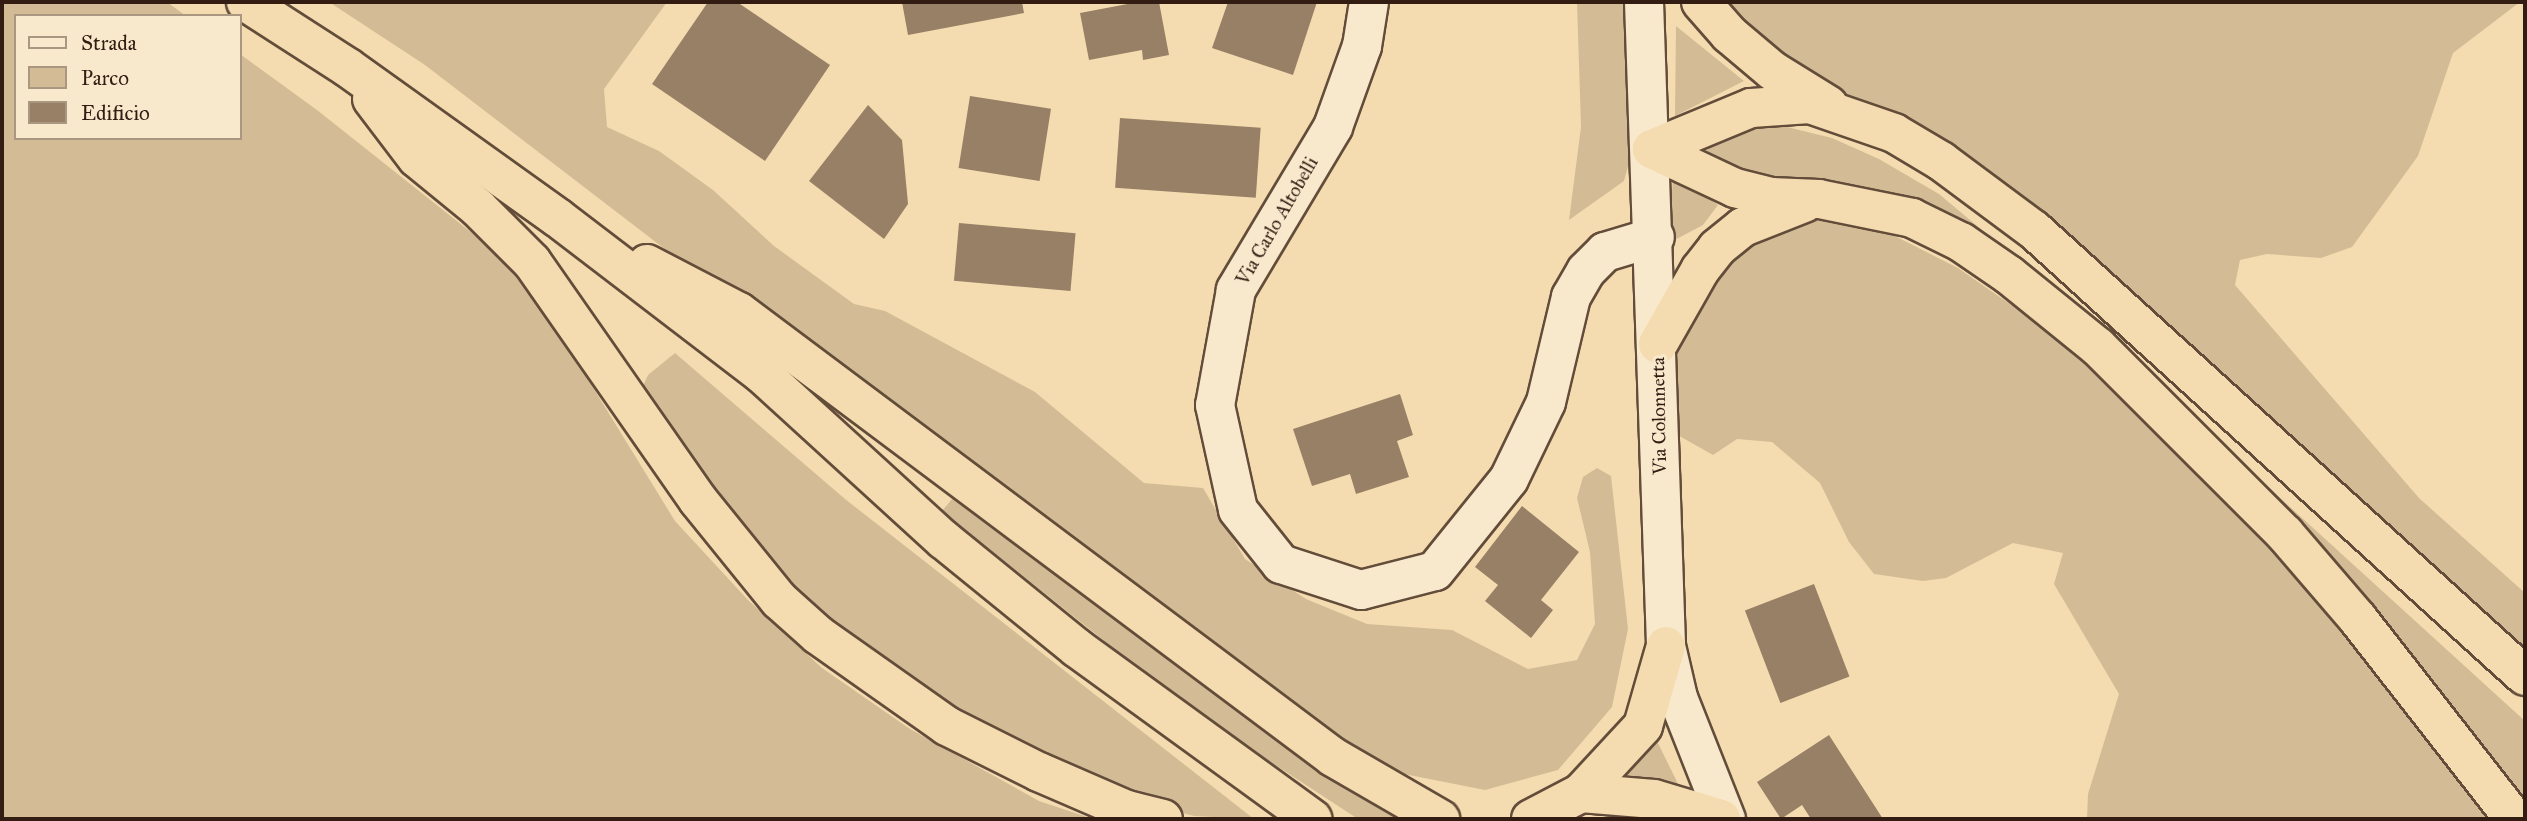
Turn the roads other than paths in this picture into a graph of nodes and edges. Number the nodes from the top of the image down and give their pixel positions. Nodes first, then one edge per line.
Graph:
1 (246, 2) edge
2 (1369, 2) edge
3 (1644, 2) edge
4 (1702, 2) edge
5 (347, 67) junction
6 (1838, 111) junction
7 (1652, 149) junction
8 (1819, 199) junction
9 (558, 218) junction
10 (1655, 237) junction
11 (1658, 344) junction
12 (1666, 646) junction
13 (2525, 676) edge
14 (1581, 793) junction
15 (1163, 819) edge
16 (1312, 819) edge
17 (1440, 819) edge
18 (1531, 819) edge
19 (1724, 819) edge
20 (2514, 819) edge

1 - 5 highway
2 - 10 street, Via Carlo Altobelli
3 - 7 street, Via Colonnetta
4 - 6 highway
5 - 9 highway
5 - 15 highway
6 - 7 highway
6 - 13 highway
7 - 8 highway
7 - 10 street, Via Colonnetta
8 - 11 highway
8 - 20 highway
9 - 16 highway
9 - 17 highway
10 - 11 street, Via Colonnetta
11 - 12 street, Via Colonnetta
12 - 14 highway
12 - 19 street, Via Colonnetta
14 - 18 highway
14 - 19 highway

